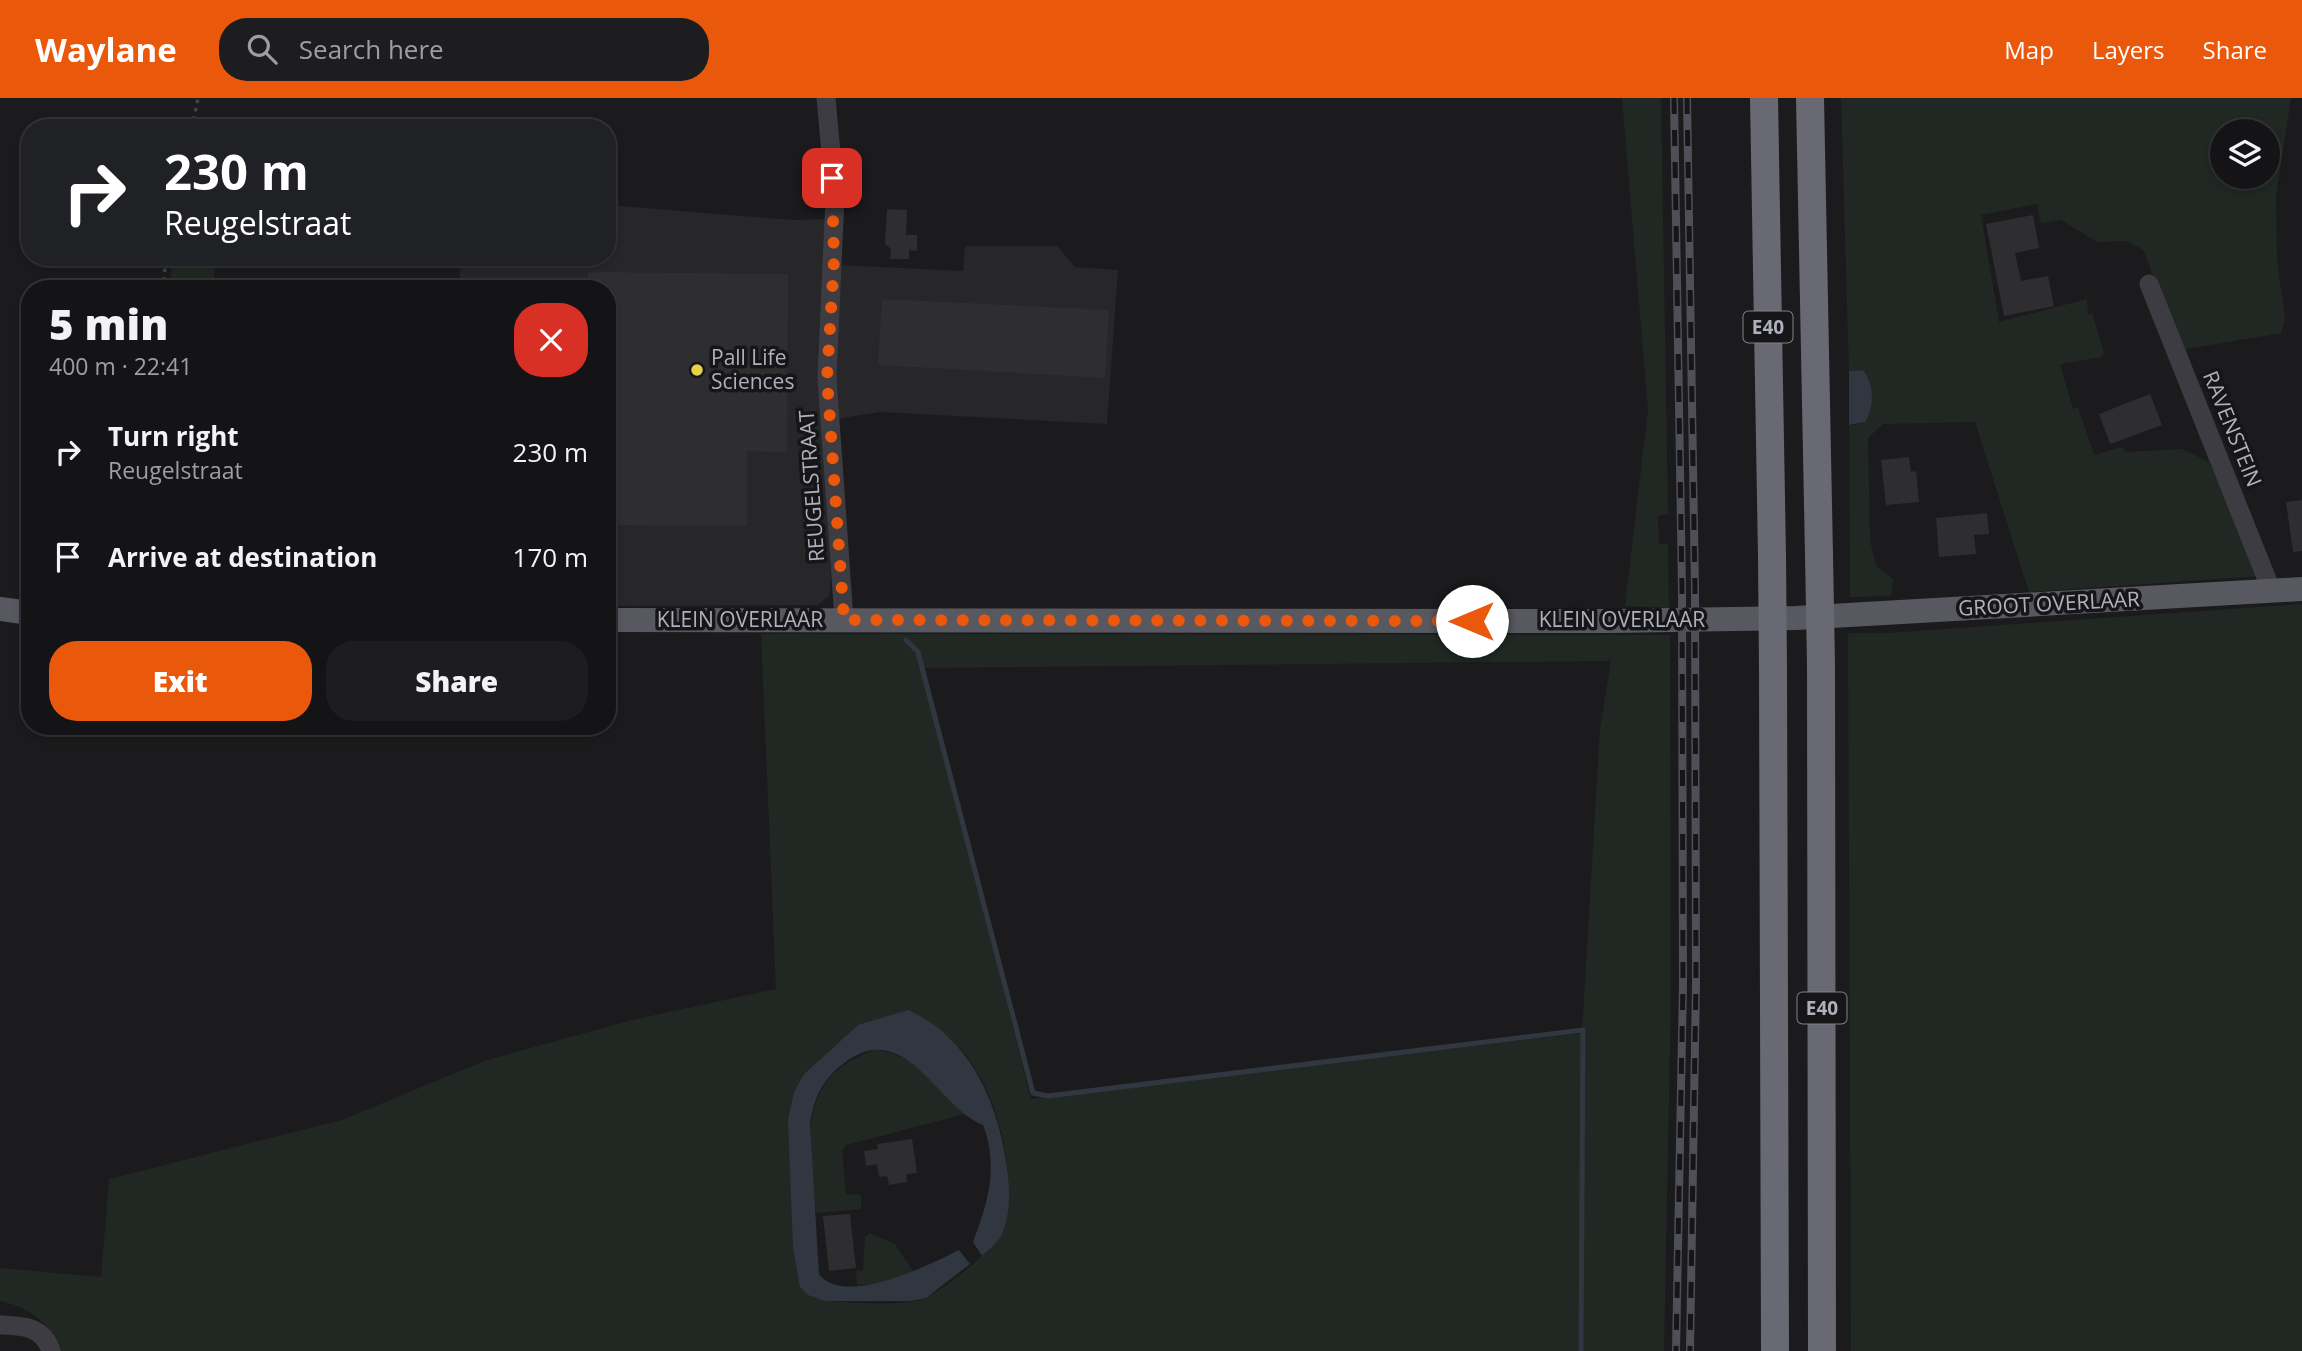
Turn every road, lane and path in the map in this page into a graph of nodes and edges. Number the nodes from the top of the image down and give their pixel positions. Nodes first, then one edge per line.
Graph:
1 (198, 98) edge
2 (826, 98) edge
3 (1763, 98) edge
4 (1810, 98) edge
5 (194, 119) edge
6 (2149, 284) dead end
7 (2302, 589) edge
8 (2272, 592) junction
9 (0, 609) edge
10 (21, 612) edge
11 (1796, 618) joint
12 (616, 620) edge
13 (844, 620) junction
14 (0, 1325) edge
15 (51, 1351) edge
16 (1775, 1351) edge
17 (1822, 1351) edge

1 - 5 path
2 - 13 street, REUGELSTRAAT
3 - 16 highway, E40, bridge
4 - 17 highway, E40, bridge
6 - 8 street, RAVENSTEIN
7 - 8 main road, GROOT OVERLAAR
8 - 11 main road, GROOT OVERLAAR
9 - 10 main road
11 - 13 main road, KLEIN OVERLAAR
12 - 13 main road, KLEIN OVERLAAR
14 - 15 street

